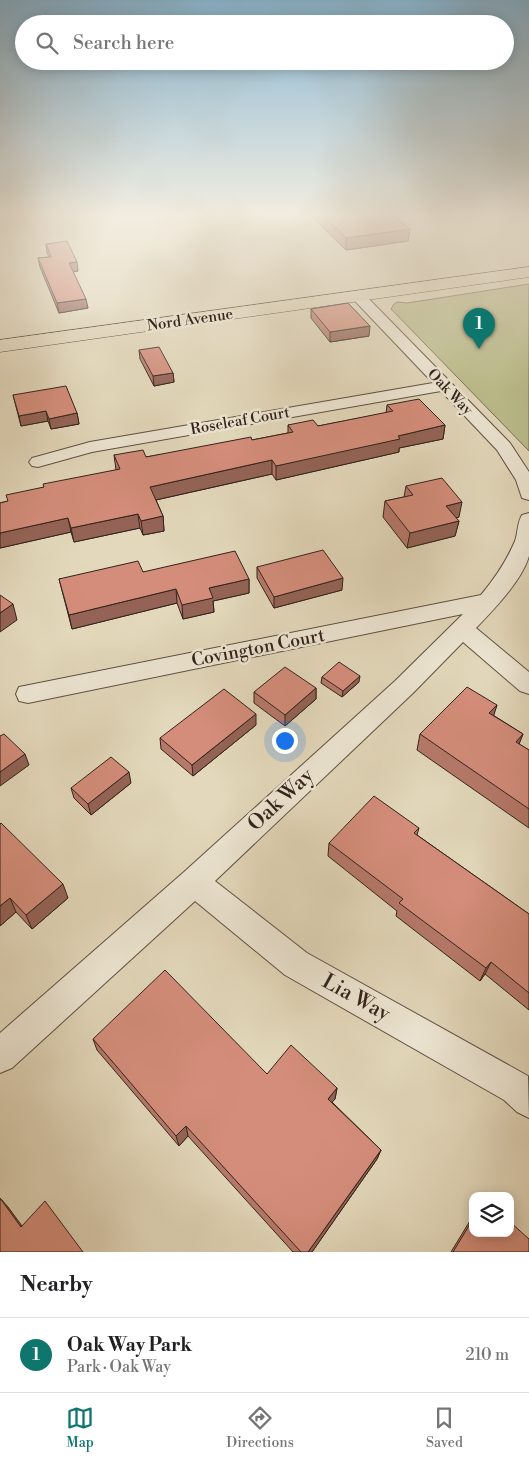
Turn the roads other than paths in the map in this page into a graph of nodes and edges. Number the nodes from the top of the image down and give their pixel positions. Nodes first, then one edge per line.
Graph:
1 (520, 273) edge
2 (359, 298) junction
3 (0, 346) edge
4 (444, 386) junction
5 (38, 462) dead end
6 (529, 494) edge
7 (529, 519) edge
8 (488, 601) junction
9 (462, 629) junction
10 (529, 685) edge
11 (28, 694) dead end
12 (194, 882) junction
13 (0, 1056) edge
14 (529, 1100) edge

1 - 2 main road, Nord Avenue
2 - 3 main road, Nord Avenue
2 - 4 street, Oak Way
4 - 5 street, Roseleaf Court
4 - 6 street, Oak Way
7 - 8 street, Oak Way
8 - 9 street, Oak Way
8 - 11 street, Covington Court
9 - 10 street
9 - 12 street, Oak Way
12 - 13 street, Oak Way
12 - 14 street, Lia Way

